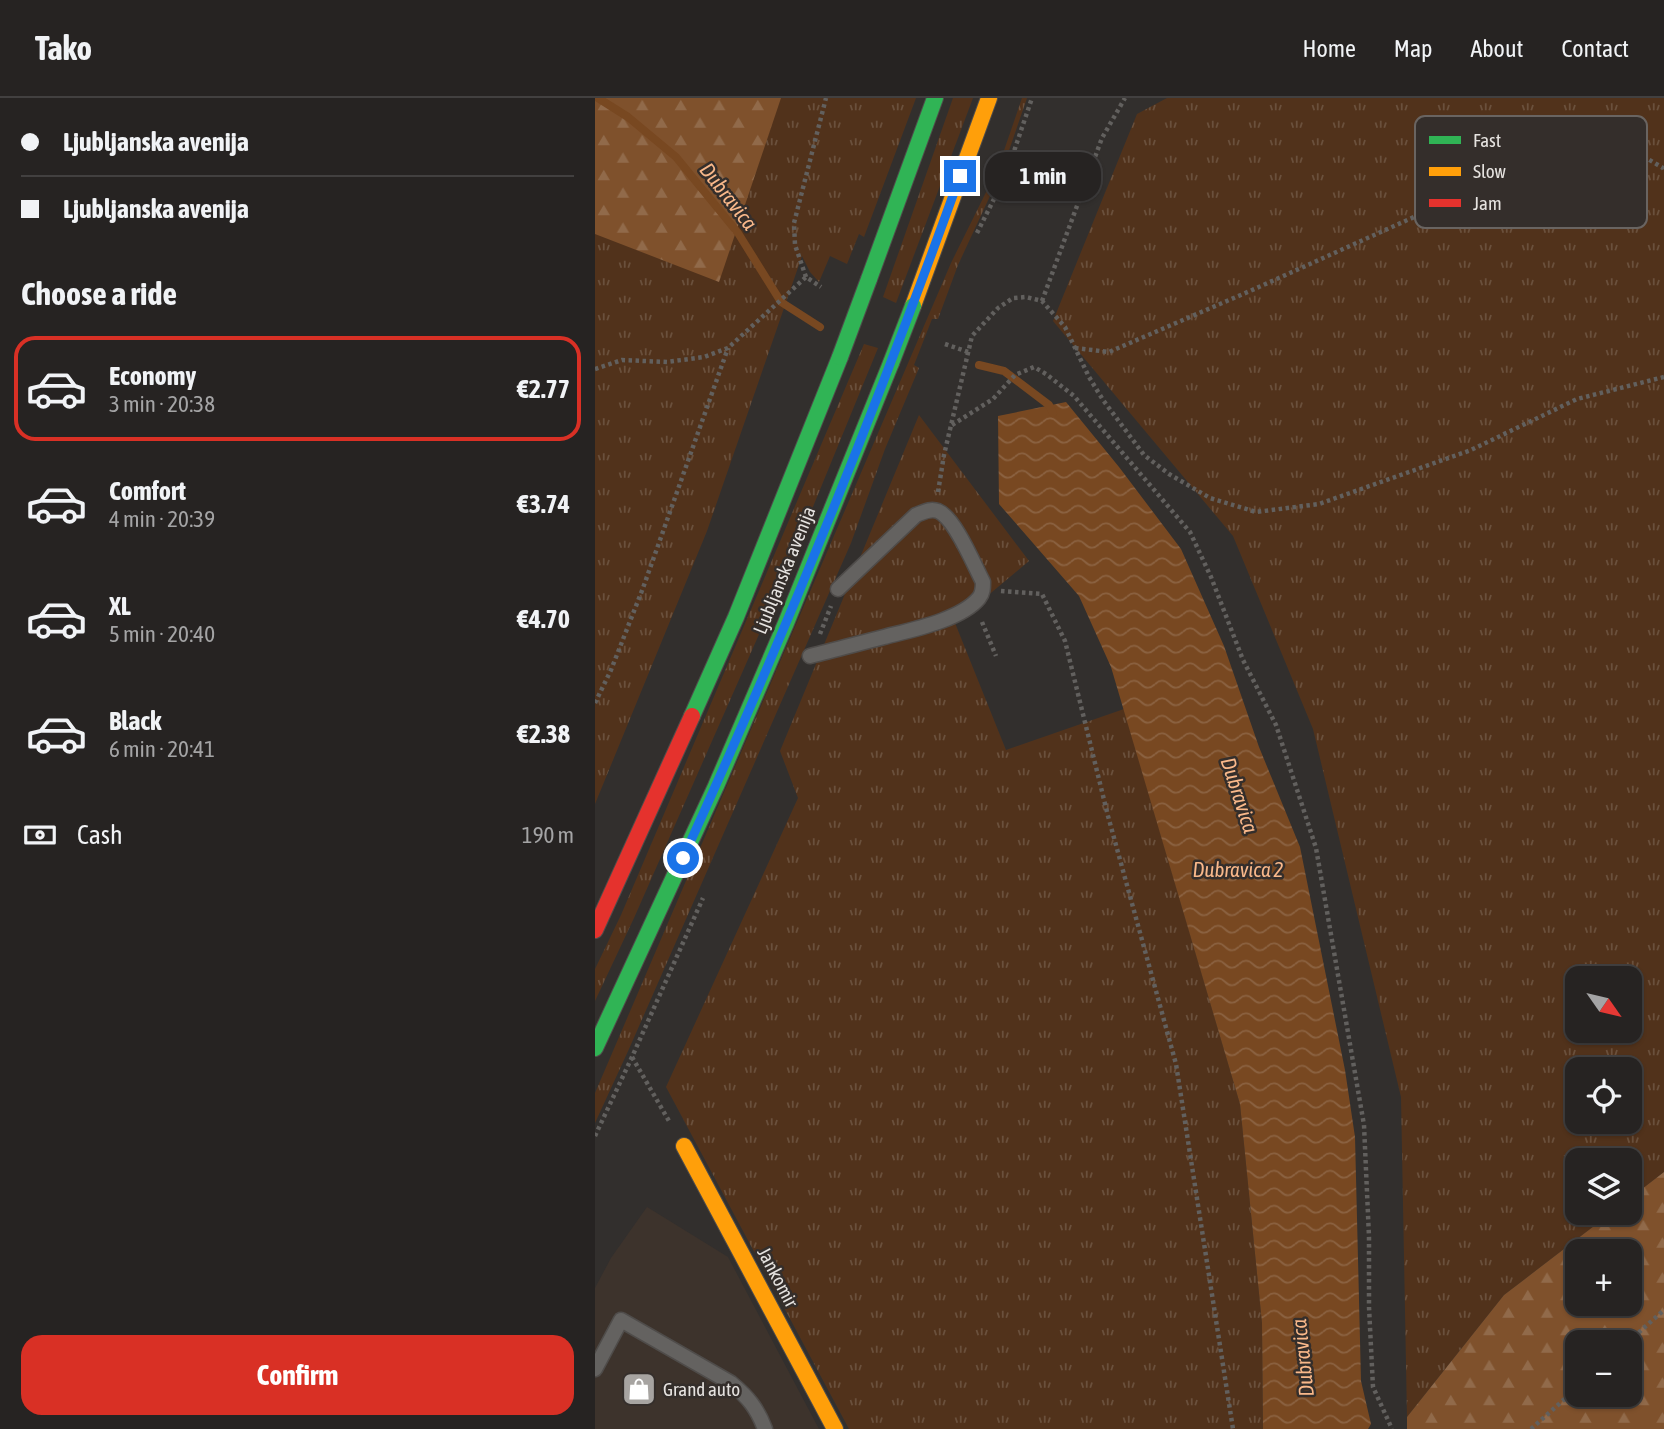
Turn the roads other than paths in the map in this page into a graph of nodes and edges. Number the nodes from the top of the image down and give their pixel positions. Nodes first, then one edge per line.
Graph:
1 (935, 98) edge
2 (989, 98) edge
3 (838, 589) dead end
4 (810, 656) dead end
5 (595, 930) edge
6 (595, 1048) edge
7 (684, 1146) road end
8 (595, 1369) edge
9 (765, 1429) edge
10 (835, 1429) edge

1 - 5 main road, Ljubljanska avenija, bridge
2 - 6 main road, Ljubljanska avenija, bridge
3 - 4 lane
7 - 10 main road, Jankomir
8 - 9 lane

